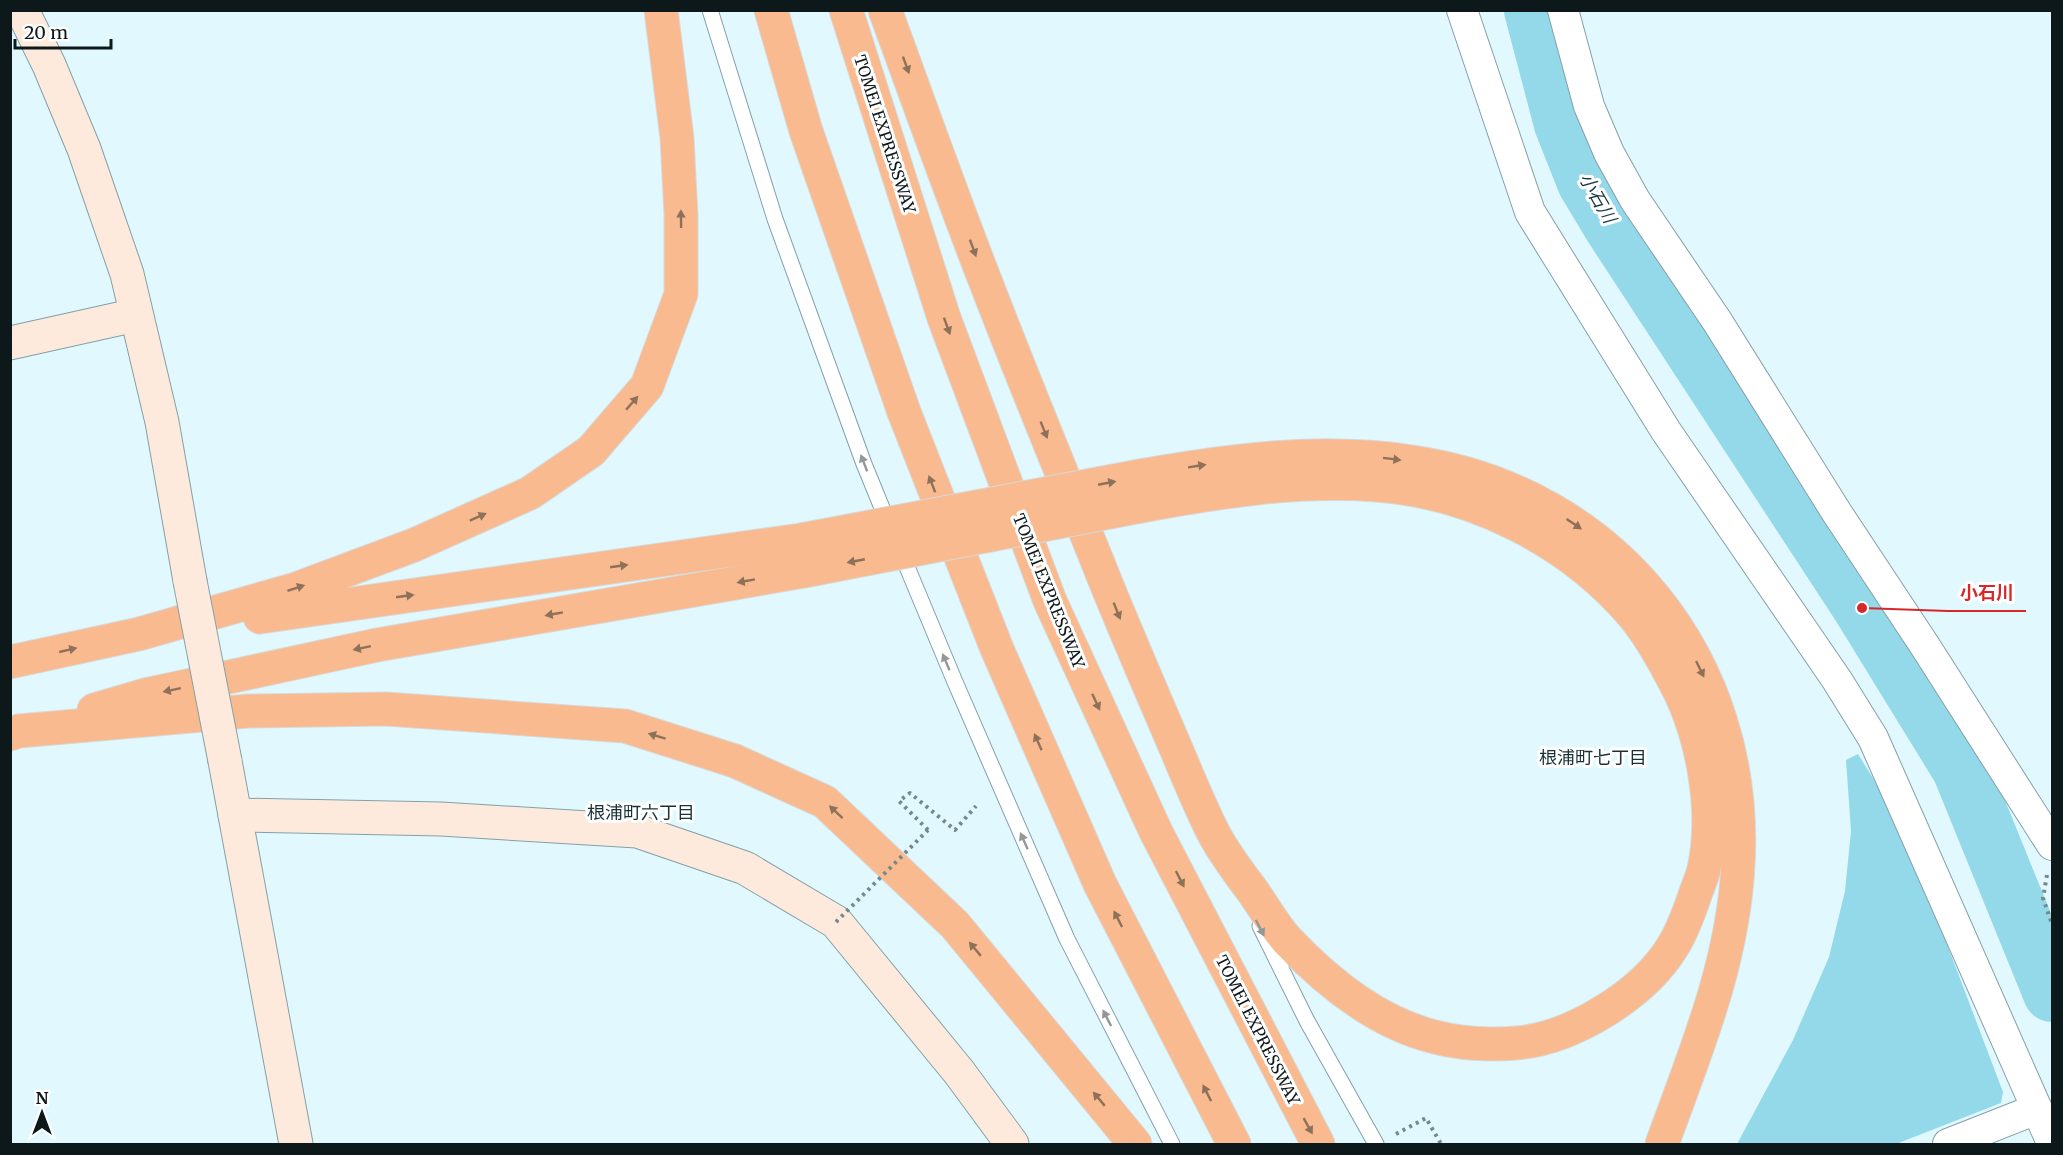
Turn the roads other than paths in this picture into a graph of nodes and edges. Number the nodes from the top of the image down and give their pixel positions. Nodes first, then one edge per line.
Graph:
1 (22, 10) edge
2 (661, 10) edge
3 (710, 10) edge
4 (771, 10) edge
5 (846, 10) edge
6 (885, 10) edge
7 (1462, 10) edge
8 (1563, 10) edge
9 (136, 315) junction
10 (10, 343) edge
11 (1140, 491) junction
12 (803, 556) junction
13 (140, 634) junction
14 (10, 662) edge
15 (15, 732) edge
16 (235, 815) junction
17 (1215, 838) junction
18 (2052, 844) edge
19 (2037, 1108) junction
20 (1666, 1134) edge
21 (1382, 1142) edge
22 (2052, 1143) edge
23 (296, 1144) edge
24 (1012, 1144) edge
25 (1135, 1144) edge
26 (1172, 1144) edge
27 (1234, 1144) edge
28 (1318, 1144) edge
29 (1948, 1144) edge

1 - 9 street
13 -> 2 highway
26 -> 3 lane
27 -> 4 highway
5 -> 28 highway, TOMEI EXPRESSWAY
6 -> 17 highway
7 - 19 street
8 - 18 street
9 - 10 street
9 - 16 street, bridge
11 - 12 highway, bridge
11 - 17 highway
11 -> 20 highway
13 -> 12 highway
12 -> 15 highway
14 -> 13 highway
25 -> 15 highway
16 - 23 street
16 - 24 street
17 -> 21 lane
19 - 22 street
19 - 29 street

